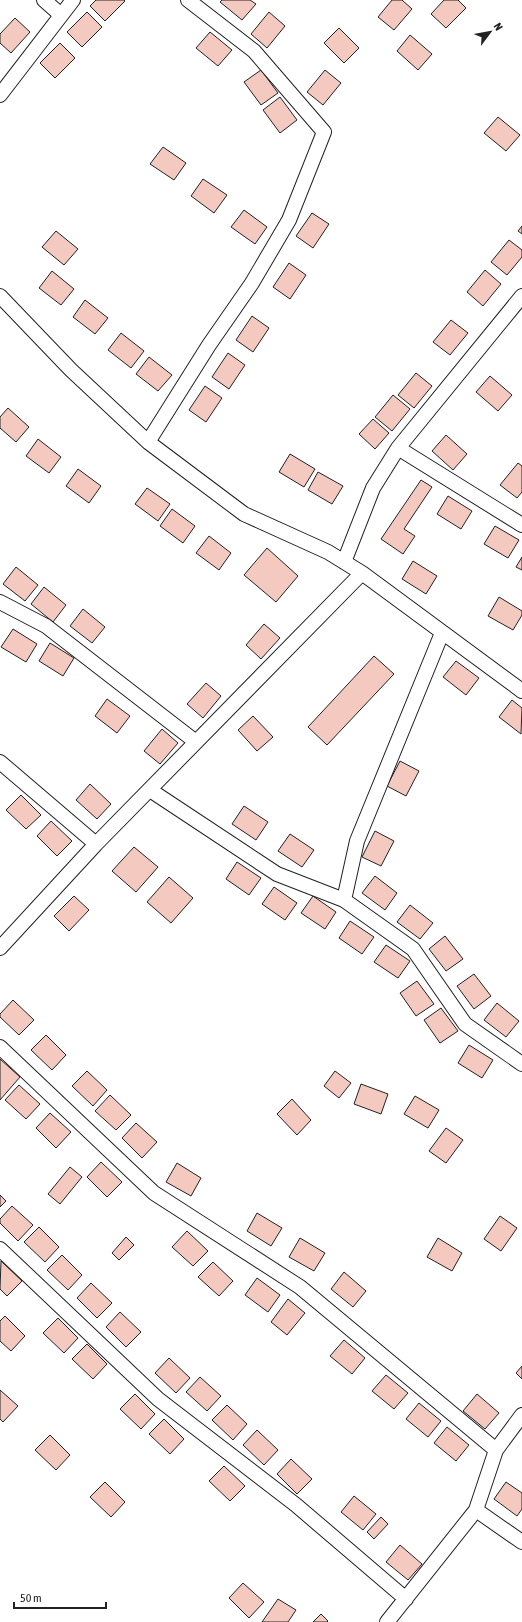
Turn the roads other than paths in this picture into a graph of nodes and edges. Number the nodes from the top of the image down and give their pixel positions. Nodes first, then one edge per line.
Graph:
1 (44, 0) edge
2 (73, 0) edge
3 (188, 0) edge
4 (61, 15) junction
5 (0, 95) edge
6 (0, 296) edge
7 (522, 296) edge
8 (148, 442) junction
9 (398, 448) junction
10 (522, 525) edge
11 (344, 562) junction
12 (362, 573) junction
13 (0, 602) edge
14 (442, 633) junction
15 (522, 691) edge
16 (196, 742) junction
17 (0, 762) edge
18 (150, 790) junction
19 (96, 844) junction
20 (344, 900) junction
21 (0, 948) edge
22 (0, 1047) edge
23 (522, 1064) edge
24 (0, 1249) edge
25 (522, 1415) edge
26 (496, 1450) junction
27 (476, 1510) junction
28 (522, 1542) edge
29 (406, 1600) junction
30 (388, 1622) edge

1 - 4 street
2 - 4 street
3 - 8 street
4 - 5 street
6 - 8 street
7 - 9 street
8 - 11 street
9 - 10 street
9 - 11 street
11 - 12 street
12 - 14 street
12 - 16 street
13 - 16 street
14 - 15 street
14 - 20 street
16 - 18 street
17 - 19 street
18 - 19 street
18 - 20 street
19 - 21 street
20 - 23 street
22 - 26 street
24 - 29 street
25 - 26 street
26 - 27 street
27 - 28 street
27 - 29 street
29 - 30 street

